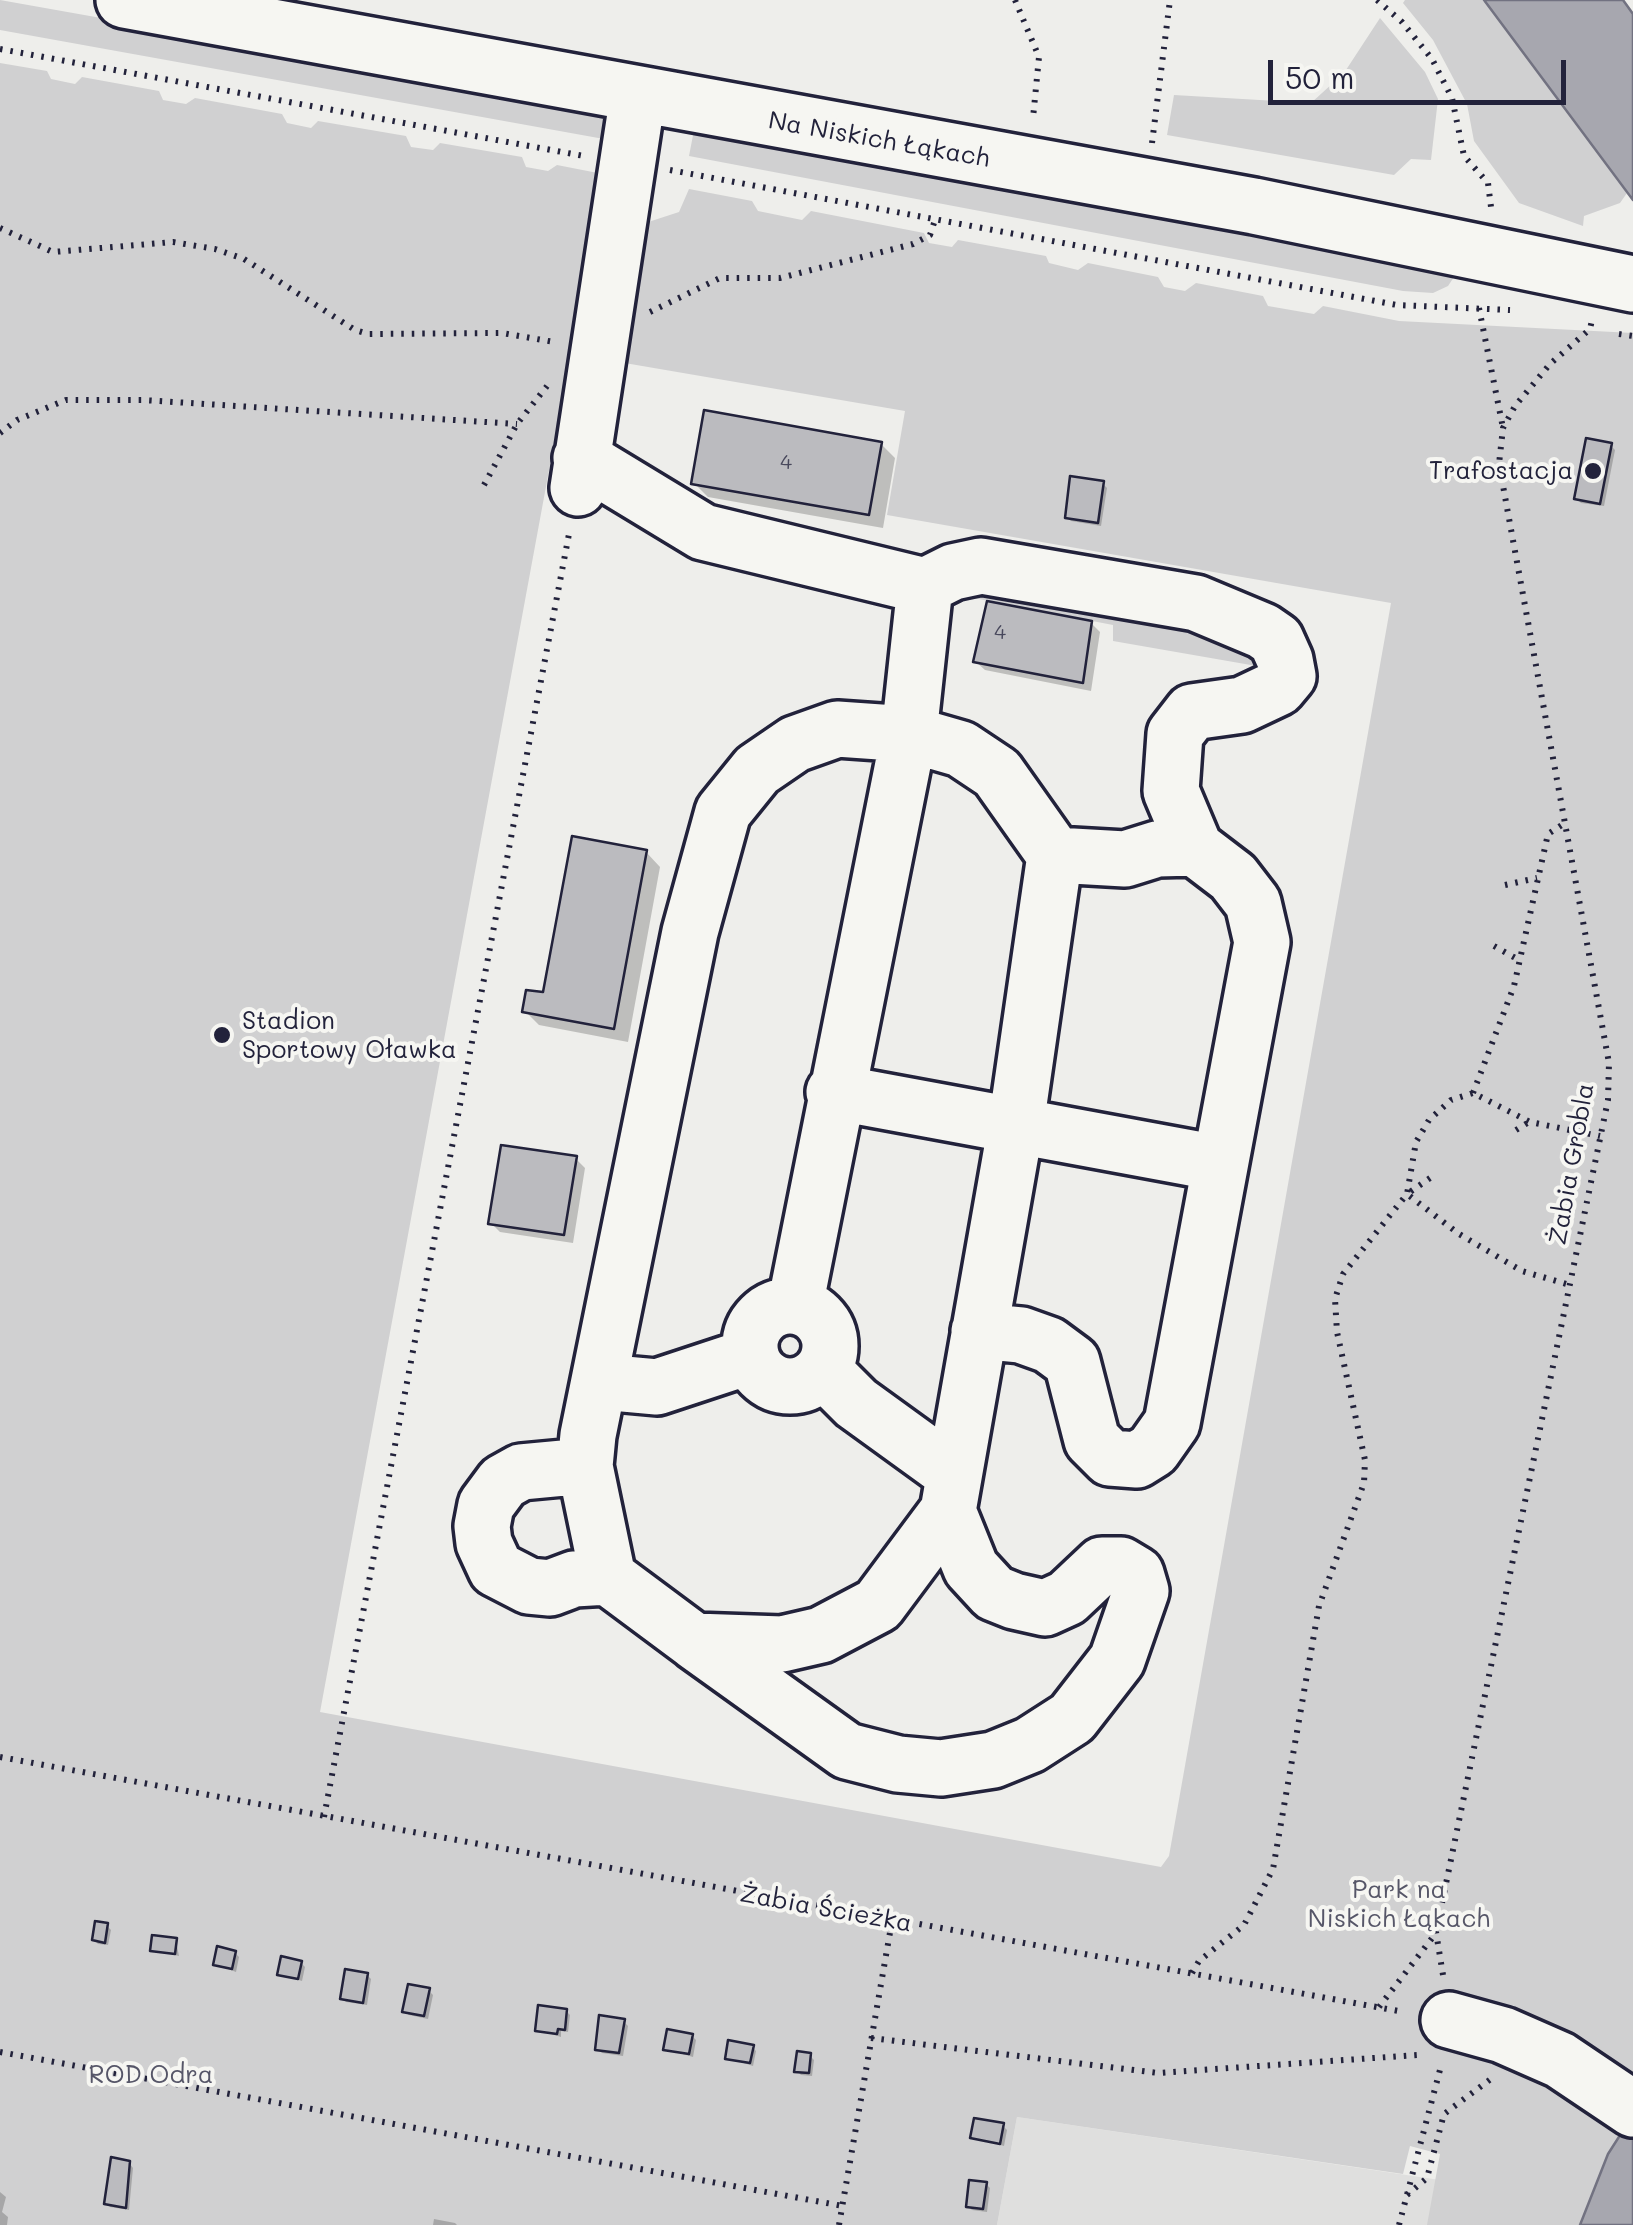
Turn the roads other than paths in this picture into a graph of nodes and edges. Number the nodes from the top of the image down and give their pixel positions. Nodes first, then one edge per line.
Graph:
1 (124, 0) edge
2 (638, 95) junction
3 (1615, 311) edge
4 (924, 586) junction
5 (909, 734) junction
6 (1194, 848) junction
7 (1056, 855) junction
8 (834, 1092) junction
9 (1016, 1126) junction
10 (1218, 1163) junction
11 (795, 1306) junction
12 (979, 1332) junction
13 (751, 1356) junction
14 (822, 1370) junction
15 (602, 1382) junction
16 (585, 1466) junction
17 (951, 1492) junction
18 (608, 1577) junction
19 (694, 1641) junction
20 (1446, 2039) road end
21 (1619, 2099) edge

1 - 2 street, Na Niskich Łąkach
2 - 3 street, Na Niskich Łąkach
2 - 4 street
4 - 5 street
4 - 6 street
5 - 7 street
5 - 8 street
5 - 15 street
6 - 7 street
6 - 10 street
7 - 9 street
8 - 9 street
8 - 11 street
9 - 10 street
9 - 12 street
10 - 12 street
11 - 13 street
11 - 14 street
12 - 17 street
13 - 14 street
13 - 15 street
14 - 17 street
15 - 16 street
16 - 18 street
16 - 18 street
17 - 19 street
17 - 19 street
18 - 19 street
20 - 21 street

